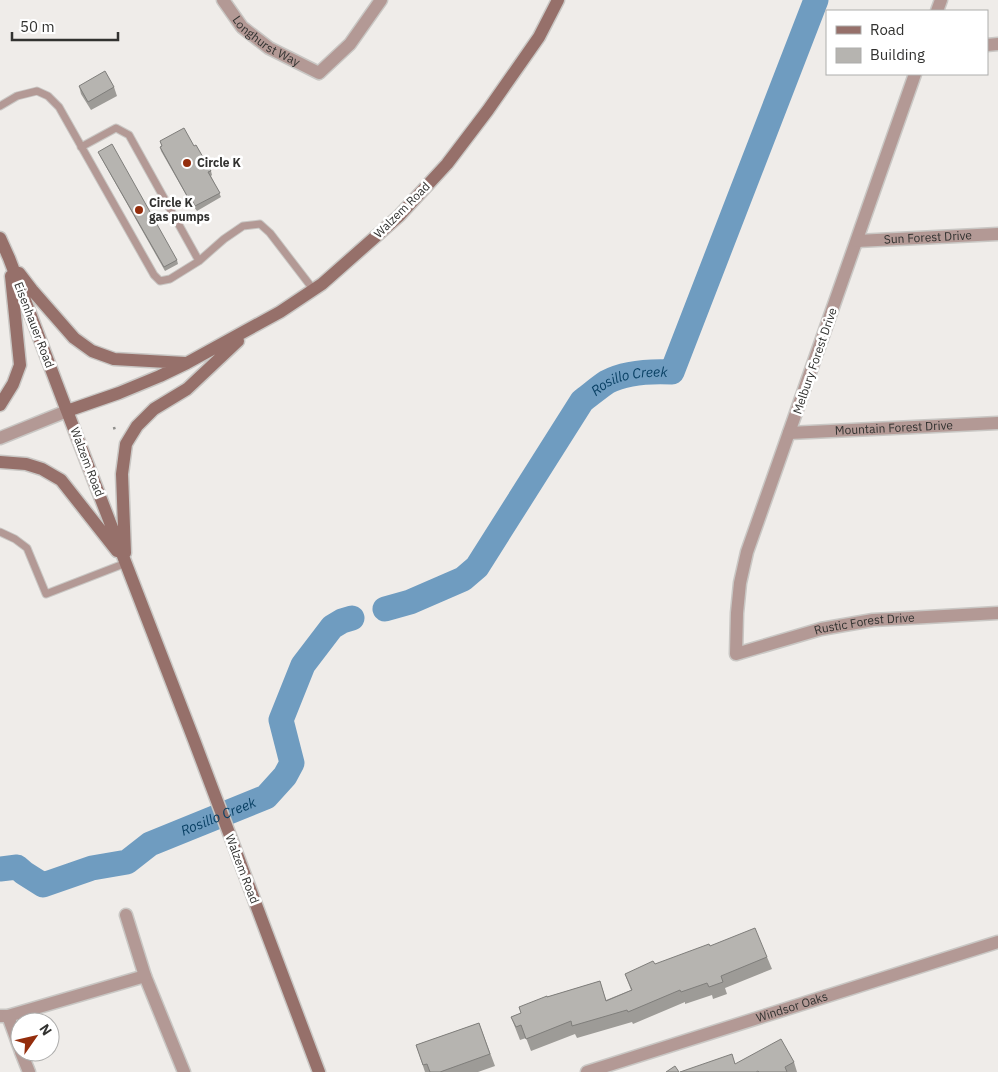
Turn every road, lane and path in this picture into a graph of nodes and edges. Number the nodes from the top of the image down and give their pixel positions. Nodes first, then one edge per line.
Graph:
1 (223, 0) edge
2 (382, 0) edge
3 (558, 0) edge
4 (915, 75) edge
5 (0, 106) edge
6 (81, 147) junction
7 (998, 234) edge
8 (0, 238) edge
9 (857, 241) junction
10 (9, 258) junction
11 (200, 261) junction
12 (314, 289) junction
13 (251, 328) junction
14 (187, 363) junction
15 (0, 405) edge
16 (67, 411) junction
17 (998, 423) edge
18 (114, 427) dead end
19 (111, 433) dead end
20 (789, 433) junction
21 (0, 438) edge
22 (0, 462) edge
23 (0, 532) edge
24 (126, 563) junction
25 (998, 613) edge
26 (736, 654) joint
27 (126, 915) dead end
28 (998, 942) edge
29 (145, 976) junction
30 (4, 1016) edge
31 (10, 1028) edge
32 (607, 1069) edge
33 (184, 1072) edge
34 (319, 1072) edge
35 (587, 1072) edge

1 - 2 street, Longhurst Way
3 - 12 main road, Walzem Road
4 - 9 street, Melbury Forest Drive
5 - 6 lane
6 - 11 lane
6 - 11 lane
7 - 9 street, Sun Forest Drive
8 - 10 main road, Eisenhauer Road
9 - 20 street, Melbury Forest Drive
10 - 14 main road
10 - 15 main road
10 - 16 main road, Eisenhauer Road
11 - 12 lane
12 - 13 main road, Walzem Road
13 - 14 main road, Walzem Road
13 - 24 main road
14 - 16 main road, Walzem Road
16 - 21 street
16 - 24 main road, Walzem Road
17 - 20 street, Mountain Forest Drive
18 - 19 path
20 - 26 street, Melbury Forest Drive
22 - 24 main road
23 - 24 lane
24 - 34 main road, Walzem Road
25 - 26 street, Rustic Forest Drive
27 - 29 street
28 - 32 street, Windsor Oaks
29 - 30 street
29 - 33 street
30 - 31 street
32 - 35 street, Windsor Oaks

